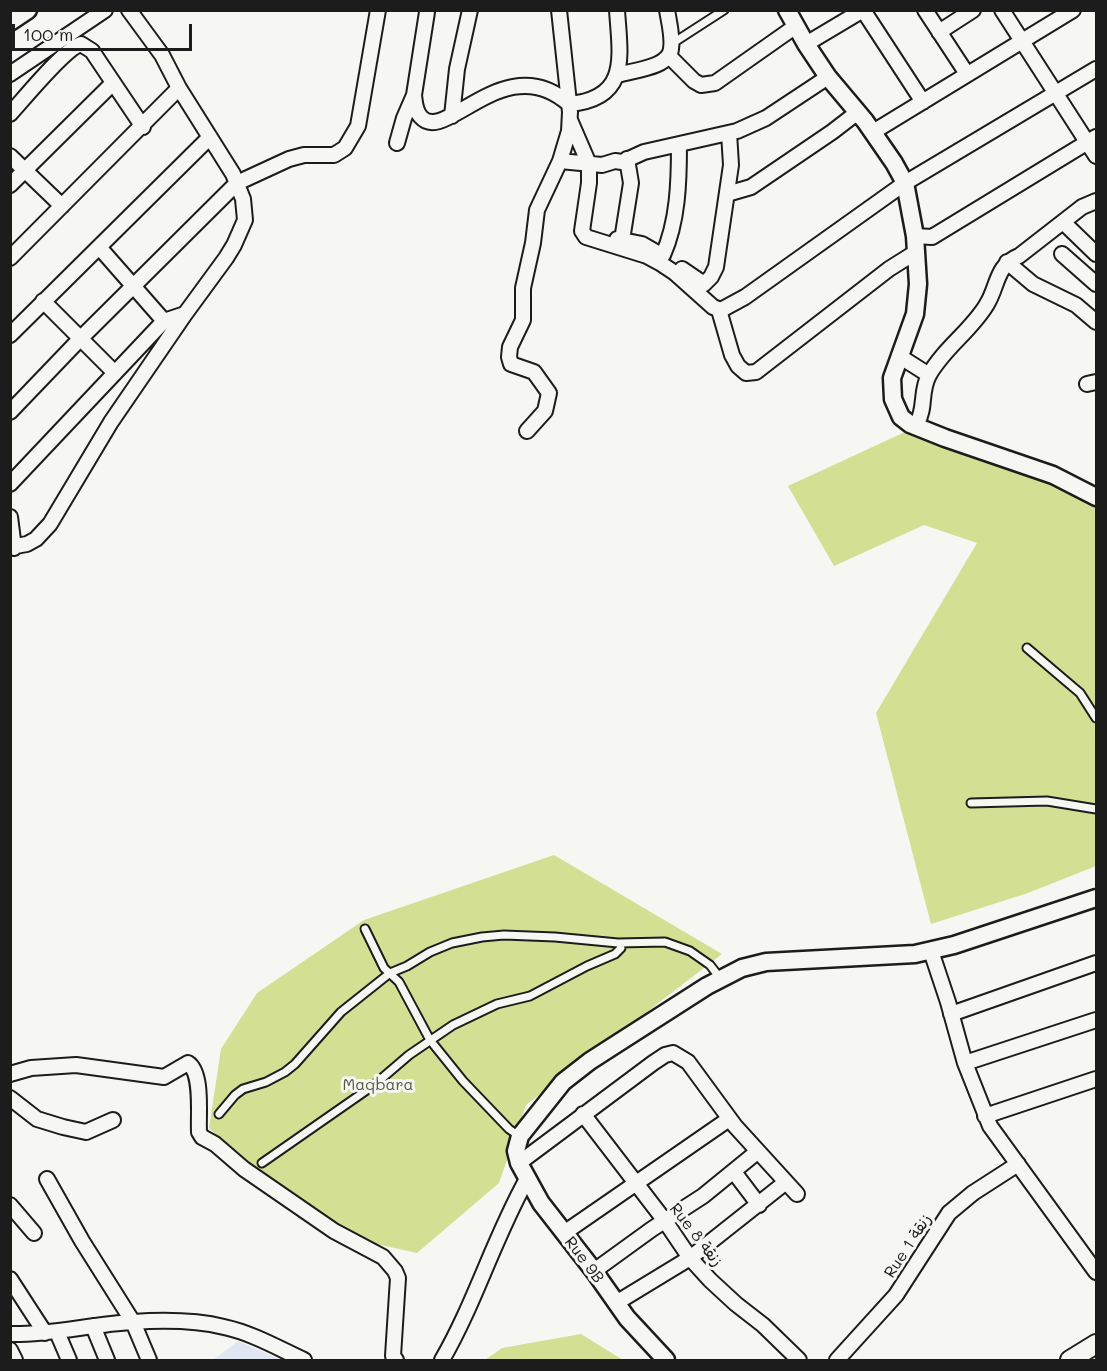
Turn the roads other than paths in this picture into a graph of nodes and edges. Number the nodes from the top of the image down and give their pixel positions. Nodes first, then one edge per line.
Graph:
1 (105, 10) edge
2 (129, 10) edge
3 (378, 10) edge
4 (470, 10) edge
5 (559, 10) edge
6 (617, 10) edge
7 (668, 10) edge
8 (724, 10) edge
9 (787, 10) edge
10 (863, 10) edge
11 (925, 10) edge
12 (973, 10) edge
13 (1002, 10) edge
14 (1073, 10) edge
15 (427, 12) dead end
16 (796, 26) junction
17 (939, 32) junction
18 (1022, 40) junction
19 (806, 44) junction
20 (670, 50) junction
21 (1096, 69) edge
22 (10, 74) edge
23 (967, 74) junction
24 (618, 75) junction
25 (828, 77) junction
26 (113, 83) junction
27 (179, 88) junction
28 (1055, 93) junction
29 (414, 95) junction
30 (923, 102) junction
31 (569, 104) junction
32 (858, 112) junction
33 (10, 114) edge
34 (452, 116) junction
35 (570, 120) junction
36 (142, 127) junction
37 (873, 132) junction
38 (729, 133) junction
39 (210, 136) junction
40 (1092, 140) edge
41 (398, 143) dead end
42 (679, 145) junction
43 (10, 156) edge
44 (1096, 156) edge
45 (627, 159) junction
46 (560, 161) junction
47 (589, 164) junction
48 (25, 170) junction
49 (237, 183) junction
50 (905, 183) junction
51 (10, 184) edge
52 (727, 194) junction
53 (1096, 201) edge
54 (62, 206) junction
55 (1063, 222) junction
56 (622, 240) junction
57 (606, 243) junction
58 (916, 244) junction
59 (99, 247) junction
60 (1062, 254) dead end
61 (1096, 254) edge
62 (663, 255) junction
63 (10, 258) edge
64 (1007, 262) junction
65 (1096, 284) edge
66 (134, 285) junction
67 (43, 302) junction
68 (719, 310) junction
69 (185, 314) junction
70 (164, 321) junction
71 (1096, 322) edge
72 (10, 335) edge
73 (80, 339) junction
74 (899, 356) junction
75 (115, 373) junction
76 (929, 375) junction
77 (10, 412) edge
78 (910, 424) junction
79 (527, 431) dead end
80 (10, 484) edge
81 (1096, 496) edge
82 (10, 518) edge
83 (12, 547) edge
84 (1027, 648) dead end
85 (1096, 718) edge
86 (971, 803) dead end
87 (1096, 808) edge
88 (1096, 898) edge
89 (365, 929) dead end
90 (620, 943) junction
91 (931, 951) junction
92 (1096, 963) edge
93 (390, 973) junction
94 (721, 978) junction
95 (951, 1014) junction
96 (1096, 1020) edge
97 (430, 1040) junction
98 (965, 1063) junction
99 (10, 1074) edge
100 (1096, 1079) edge
101 (10, 1098) edge
102 (219, 1114) dead end
103 (583, 1114) junction
104 (985, 1116) junction
105 (729, 1119) junction
106 (113, 1120) dead end
107 (518, 1150) junction
108 (757, 1152) junction
109 (262, 1163) dead end
110 (1018, 1164) junction
111 (734, 1172) junction
112 (46, 1179) dead end
113 (527, 1179) junction
114 (786, 1182) junction
115 (636, 1184) junction
116 (797, 1194) dead end
117 (10, 1205) edge
118 (759, 1205) junction
119 (665, 1221) junction
120 (34, 1233) dead end
121 (564, 1233) junction
122 (690, 1258) junction
123 (594, 1271) junction
124 (1096, 1272) edge
125 (10, 1279) edge
126 (616, 1304) junction
127 (133, 1322) junction
128 (93, 1326) junction
129 (51, 1332) junction
130 (10, 1334) edge
131 (1096, 1344) edge
132 (10, 1350) edge
133 (15, 1360) edge
134 (69, 1360) edge
135 (107, 1360) edge
136 (149, 1360) edge
137 (304, 1360) edge
138 (396, 1360) edge
139 (442, 1360) edge
140 (666, 1360) edge
141 (799, 1360) edge
142 (837, 1360) edge
143 (1070, 1360) edge

1 - 22 street
2 - 27 street
3 - 49 street
4 - 34 street
5 - 31 street
6 - 24 street
7 - 20 street
8 - 20 lane
9 - 16 street
10 - 19 street
10 - 30 street
11 - 17 street
12 - 17 street
13 - 18 street
14 - 18 street
15 - 29 street
16 - 19 street
16 - 20 street
17 - 23 street
18 - 23 street
18 - 28 street
19 - 25 street
20 - 24 street
21 - 28 street
23 - 30 street
24 - 31 street
25 - 32 street
25 - 38 street
26 - 33 street
26 - 36 street
26 - 48 street
27 - 36 street
27 - 39 street
28 - 40 street
28 - 50 street
29 - 34 street
29 - 41 street
30 - 37 street
31 - 34 street
31 - 35 street
32 - 37 street
32 - 52 street
35 - 46 street
35 - 47 street
36 - 54 street
37 - 50 street
38 - 42 street
38 - 52 street
39 - 49 street
39 - 59 street
40 - 44 street
40 - 58 street
42 - 45 street
42 - 62 street
43 - 48 street
45 - 47 street
45 - 56 street
46 - 47 street
46 - 79 street
47 - 57 street
48 - 51 street
48 - 54 street
49 - 66 street
49 - 69 street
50 - 58 street
50 - 68 street
52 - 62 street
53 - 55 street
54 - 63 street
55 - 61 street
55 - 64 street
56 - 57 street
56 - 62 street
57 - 68 street
58 - 68 street
58 - 74 street
59 - 66 street
59 - 67 street
60 - 65 street
64 - 71 street
64 - 76 street
66 - 70 street
66 - 73 street
67 - 72 street
67 - 73 street
69 - 70 street
69 - 83 street
70 - 75 street
73 - 75 street
73 - 77 street
74 - 76 street
74 - 78 street
75 - 80 street
76 - 78 street
78 - 81 street
82 - 83 street
84 - 85 lane
86 - 87 lane
88 - 91 street
89 - 93 lane
90 - 93 lane
90 - 94 lane
90 - 97 lane
91 - 94 street
91 - 95 street
92 - 95 street
93 - 97 lane
93 - 102 lane
94 - 107 street
95 - 98 street
96 - 98 street
97 - 107 lane
97 - 109 lane
98 - 104 street
99 - 138 street
100 - 104 street
101 - 106 street
103 - 105 street
103 - 107 street
103 - 115 street, Rue 8 زنقة
104 - 110 street
105 - 108 street
105 - 115 street
107 - 113 street, Rue 9B
108 - 111 street
108 - 114 street
110 - 124 street
110 - 142 street, Rue 1 زنقة
111 - 118 street
111 - 119 street
112 - 127 street
113 - 121 street, Rue 9B
113 - 139 street
114 - 116 street
114 - 118 street
115 - 119 street, Rue 8 زنقة
115 - 121 street
117 - 120 street
118 - 122 street
119 - 122 street, Rue 8 زنقة
119 - 123 street
121 - 123 street, Rue 9B
122 - 126 street
122 - 141 street, Rue 8 زنقة
123 - 126 street, Rue 9B
125 - 129 street
126 - 140 street, Rue 9B
127 - 128 street
127 - 136 street
127 - 137 street
128 - 129 street
128 - 135 street
129 - 130 street
129 - 134 street
131 - 143 main road
132 - 133 street

